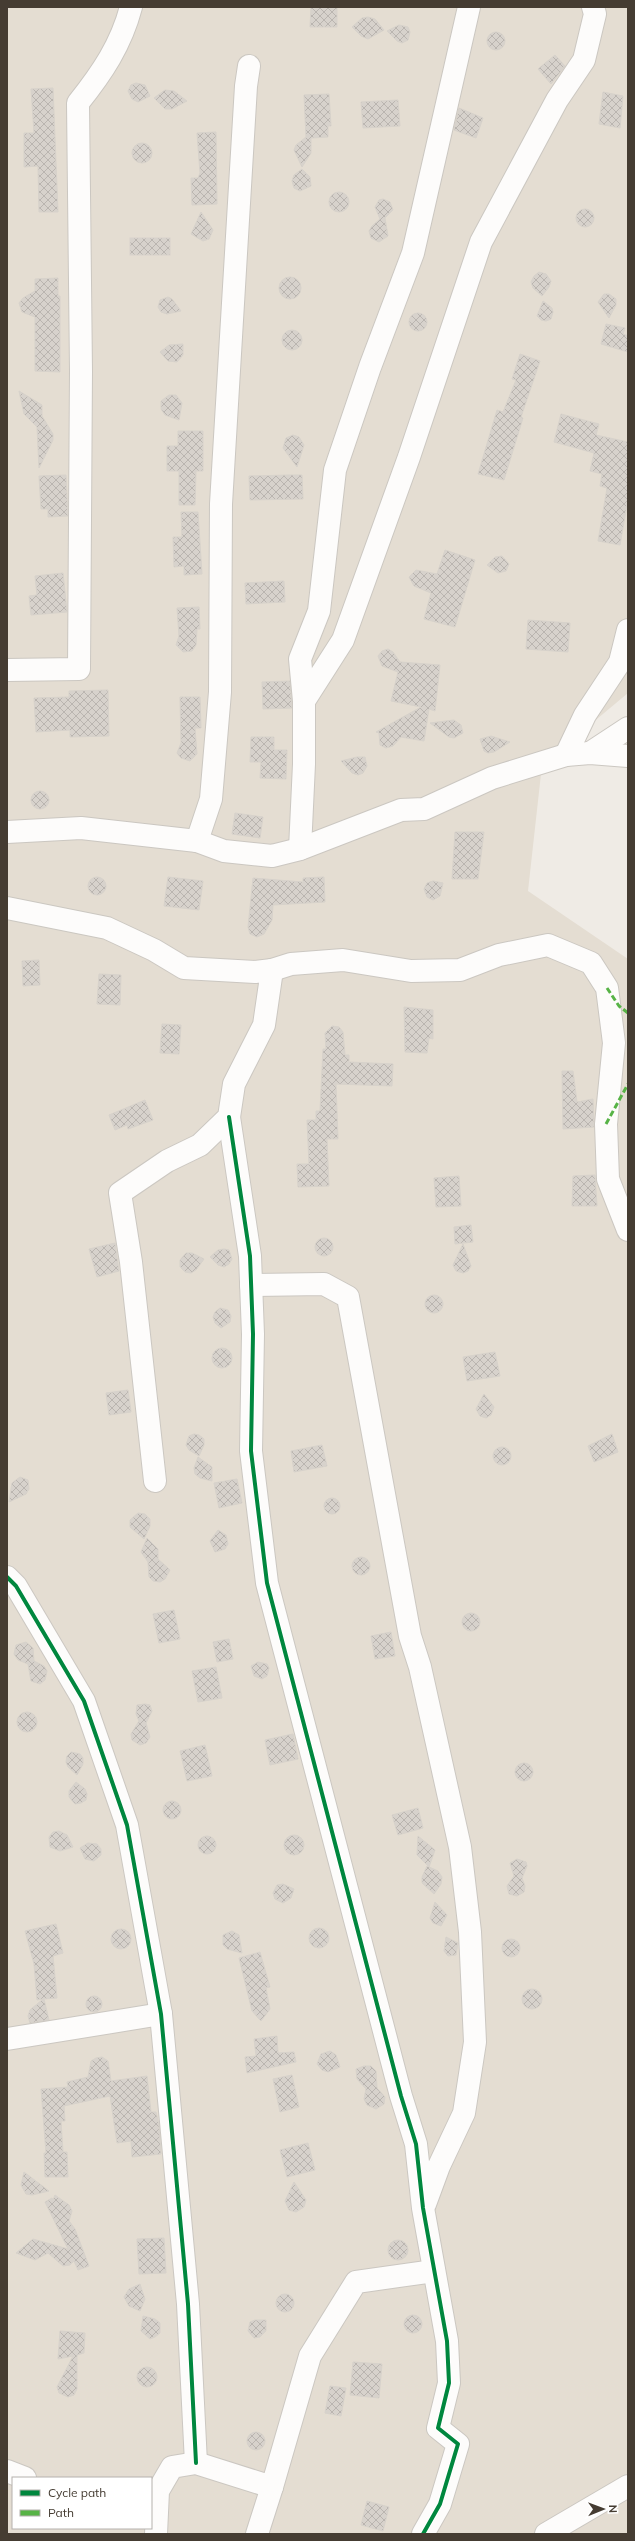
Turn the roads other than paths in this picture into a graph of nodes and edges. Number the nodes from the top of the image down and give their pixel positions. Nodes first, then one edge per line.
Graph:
1 (131, 7) edge
2 (469, 7) edge
3 (598, 9) edge
4 (250, 66) dead end
5 (628, 630) edge
6 (7, 670) edge
7 (304, 701) junction
8 (628, 728) edge
9 (590, 753) junction
10 (566, 755) junction
11 (628, 756) edge
12 (7, 832) edge
13 (198, 841) junction
14 (300, 849) junction
15 (7, 908) edge
16 (272, 970) junction
17 (229, 1118) junction
18 (628, 1230) edge
19 (251, 1285) junction
20 (155, 1481) dead end
21 (7, 1576) edge
22 (161, 2014) junction
23 (7, 2039) edge
24 (423, 2208) junction
25 (434, 2271) junction
26 (196, 2463) junction
27 (7, 2471) edge
28 (22, 2477) edge
29 (628, 2486) edge
30 (272, 2487) junction
31 (156, 2534) edge
32 (257, 2534) edge
33 (423, 2534) edge
34 (546, 2534) edge

1 - 6 street
2 - 7 street
3 - 7 street
4 - 13 street
5 - 10 street
7 - 14 street
8 - 9 street
9 - 10 street
9 - 11 street
10 - 14 street
12 - 13 street
13 - 14 street
15 - 16 street
16 - 17 street
16 - 18 street
17 - 19 street
17 - 20 street
19 - 24 street
19 - 24 street
21 - 22 street
22 - 23 street
22 - 26 street
24 - 25 street
25 - 30 street
25 - 33 street
26 - 30 street
26 - 31 street
27 - 28 street
29 - 34 street
30 - 32 street

